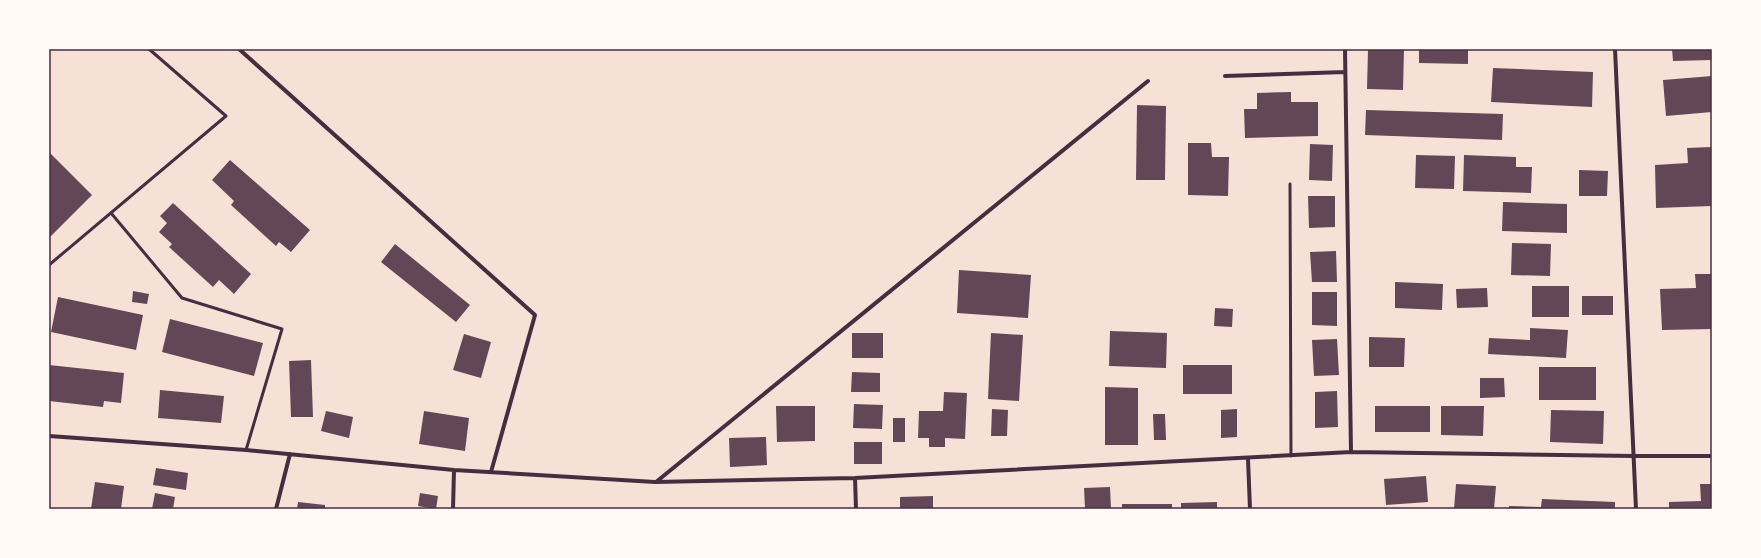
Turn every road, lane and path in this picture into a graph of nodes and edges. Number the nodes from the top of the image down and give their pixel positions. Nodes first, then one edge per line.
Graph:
1 (149, 49) edge
2 (239, 49) edge
3 (1346, 49) edge
4 (1615, 49) edge
5 (1345, 72) junction
6 (1225, 76) dead end
7 (1148, 81) dead end
8 (1290, 184) dead end
9 (111, 213) junction
10 (49, 265) edge
11 (49, 436) edge
12 (246, 450) junction
13 (1351, 452) junction
14 (290, 454) junction
15 (1291, 456) junction
16 (1634, 456) junction
17 (1712, 456) edge
18 (1248, 459) junction
19 (454, 470) junction
20 (491, 472) junction
21 (855, 478) junction
22 (655, 482) junction
23 (276, 509) edge
24 (453, 509) edge
25 (856, 509) edge
26 (1250, 509) edge
27 (1636, 509) edge

1 - 9 lane
2 - 20 street
3 - 5 street
4 - 16 street
5 - 6 street
5 - 13 street
7 - 22 street
8 - 15 lane
9 - 10 lane
9 - 12 lane
11 - 12 street
12 - 14 street
13 - 15 street
13 - 16 street
14 - 19 street
14 - 23 street
15 - 18 street
16 - 17 street
16 - 27 street
18 - 21 street
18 - 26 street
19 - 20 street
19 - 24 street
20 - 22 street
21 - 22 street
21 - 25 street

